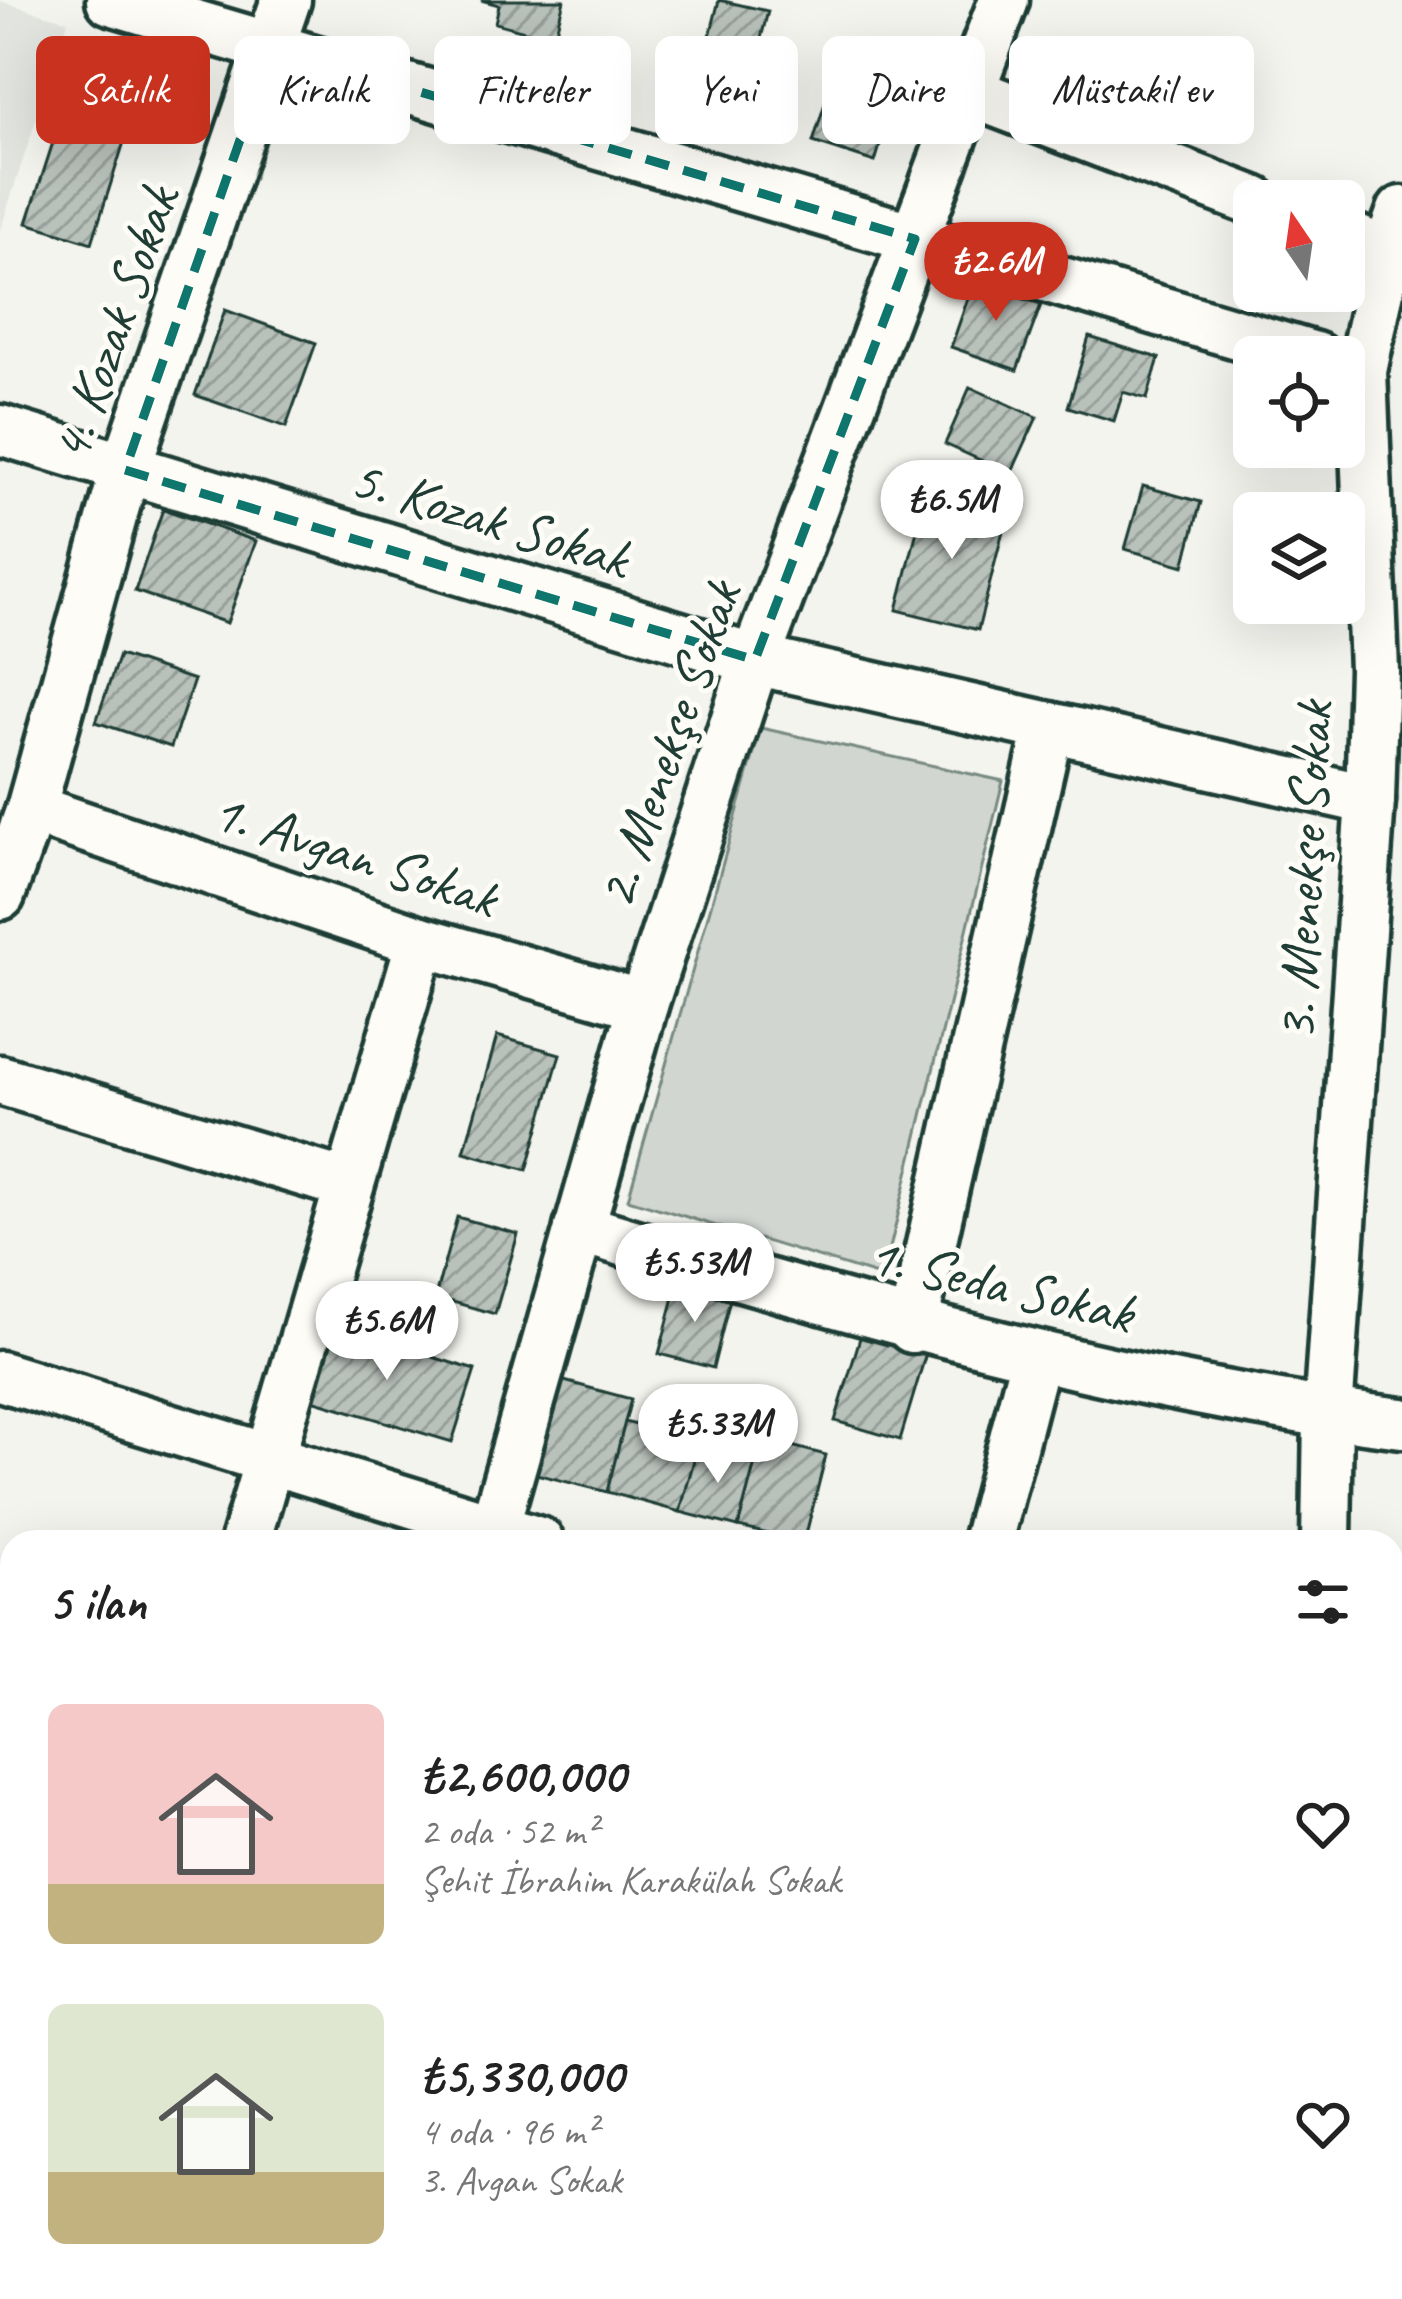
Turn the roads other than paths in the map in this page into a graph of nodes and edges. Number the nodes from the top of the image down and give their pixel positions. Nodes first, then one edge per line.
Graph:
1 (111, 0) edge
2 (286, 0) edge
3 (1004, 0) edge
4 (276, 36) edge
5 (234, 37) edge
6 (985, 51) edge
7 (410, 89) edge
8 (985, 98) edge
9 (238, 144) edge
10 (950, 144) edge
11 (1233, 193) edge
12 (1378, 233) edge
13 (915, 238) junction
14 (1244, 336) edge
15 (1359, 336) edge
16 (1365, 416) edge
17 (0, 430) edge
18 (124, 470) junction
19 (1386, 501) edge
20 (755, 660) junction
21 (1388, 673) edge
22 (1049, 727) junction
23 (1370, 800) junction
24 (32, 809) junction
25 (0, 895) edge
26 (421, 941) junction
27 (1380, 965) edge
28 (643, 1005) junction
29 (0, 1080) edge
30 (350, 1185) junction
31 (579, 1228) junction
32 (912, 1328) junction
33 (1035, 1358) junction
34 (0, 1376) edge
35 (1328, 1414) junction
36 (1402, 1424) edge
37 (269, 1459) junction
38 (248, 1530) edge
39 (484, 1530) edge
40 (510, 1530) edge
41 (990, 1530) edge
42 (1326, 1530) edge

1 - 5 street
2 - 4 street, 4. Kozak Sokak
3 - 6 street, 2. Menekşe Sokak
7 - 13 street
8 - 11 street
9 - 18 street, 4. Kozak Sokak
10 - 13 street, 2. Menekşe Sokak
12 - 15 street, 3. Menekşe Sokak
13 - 14 street
13 - 20 street, 2. Menekşe Sokak
16 - 19 street, 3. Menekşe Sokak
17 - 18 street, 5. Kozak Sokak
18 - 20 street, 5. Kozak Sokak
18 - 24 street, 4. Kozak Sokak
19 - 21 street, 3. Menekşe Sokak
20 - 22 street, 5. Kozak Sokak
20 - 28 street, 2. Menekşe Sokak
21 - 23 street, 3. Menekşe Sokak
22 - 23 street, 5. Kozak Sokak
22 - 32 street
23 - 27 street, 3. Menekşe Sokak
24 - 25 street, 4. Kozak Sokak
24 - 26 street, 1. Avgan Sokak
26 - 28 street, 1. Avgan Sokak
26 - 30 street
27 - 35 street, 3. Menekşe Sokak
28 - 31 street, 2. Menekşe Sokak
29 - 30 street
30 - 37 street
31 - 32 street, 1. Seda Sokak
31 - 40 street, 2. Menekşe Sokak
32 - 33 street, 1. Seda Sokak
33 - 35 street, 1. Seda Sokak
33 - 41 street
34 - 37 street
35 - 36 street, 1. Seda Sokak
35 - 42 street, 3. Menekşe Sokak
37 - 38 street
37 - 39 street

